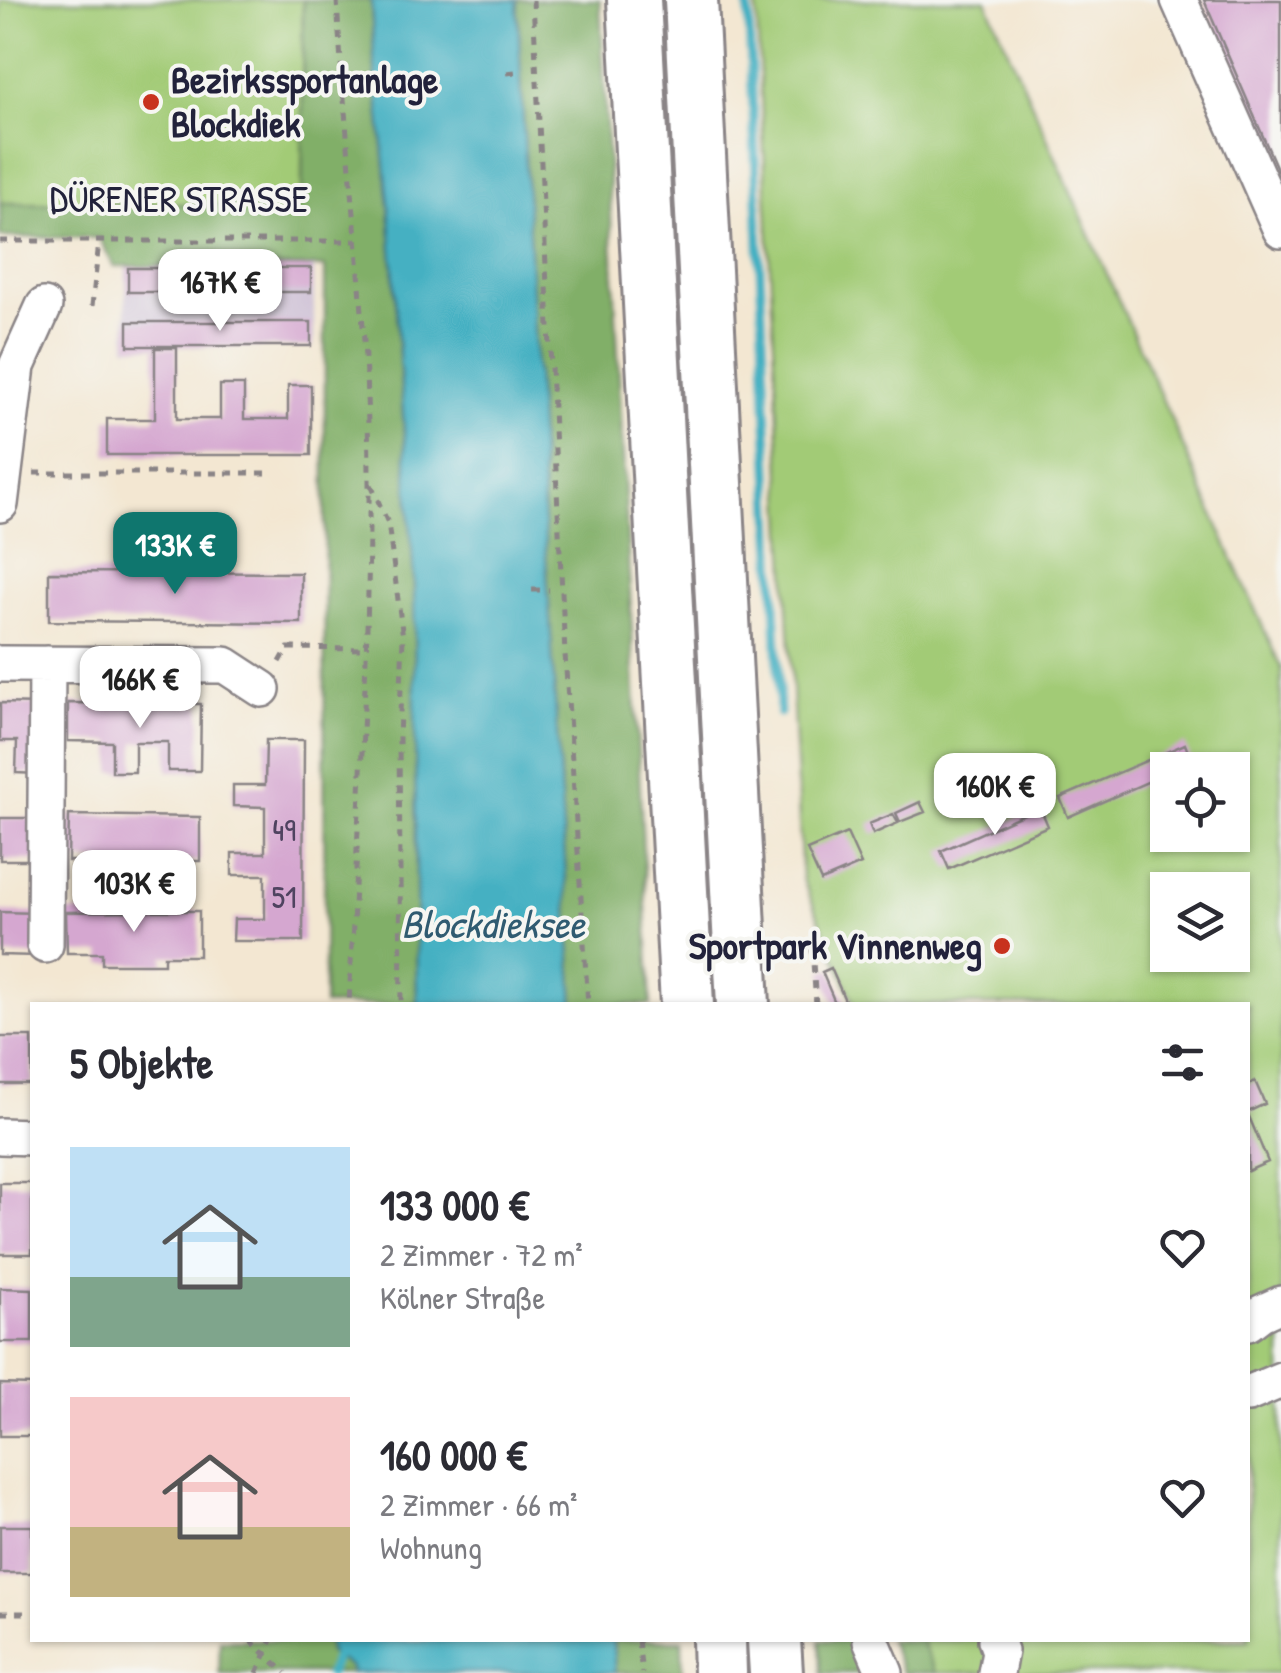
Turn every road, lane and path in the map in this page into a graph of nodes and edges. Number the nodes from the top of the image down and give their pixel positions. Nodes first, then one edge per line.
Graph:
1 (337, 0) edge
2 (533, 0) edge
3 (634, 0) edge
4 (690, 0) edge
5 (1179, 0) edge
6 (522, 71) dead end
7 (507, 73) dead end
8 (1281, 230) edge
9 (358, 241) junction
10 (0, 242) edge
11 (100, 242) junction
12 (44, 306) dead end
13 (92, 306) dead end
14 (266, 473) dead end
15 (369, 482) junction
16 (2, 488) edge
17 (532, 590) dead end
18 (549, 590) dead end
19 (364, 649) junction
20 (0, 664) edge
21 (47, 664) junction
22 (262, 690) joint
23 (832, 938) dead end
24 (46, 945) dead end
25 (349, 1002) edge
26 (401, 1002) edge
27 (588, 1002) edge
28 (686, 1002) edge
29 (743, 1002) edge
30 (816, 1002) edge
31 (0, 1136) edge
32 (30, 1137) edge
33 (1281, 1304) edge
34 (1250, 1322) edge
35 (1281, 1380) edge
36 (1250, 1393) edge
37 (0, 1613) edge
38 (30, 1614) edge
39 (252, 1642) edge
40 (271, 1642) edge
41 (638, 1642) edge
42 (719, 1642) edge
43 (774, 1642) edge
44 (872, 1642) edge
45 (997, 1642) edge
46 (266, 1655) junction
47 (257, 1673) edge
48 (286, 1673) edge
49 (642, 1673) edge
50 (720, 1673) edge
51 (776, 1673) edge
52 (885, 1673) edge
53 (996, 1673) edge

1 - 9 path
2 - 27 path
3 - 28 highway
4 - 29 highway
5 - 8 street
6 - 7 path
9 - 11 path, DÜRENER STRASSE
9 - 15 path
10 - 11 path, DÜRENER STRASSE
11 - 13 path
12 - 16 street
14 - 16 path
15 - 19 path
15 - 26 path
17 - 18 path
19 - 22 path
19 - 25 path
20 - 21 street
21 - 22 street
21 - 24 street
23 - 30 path
31 - 32 street
33 - 34 street
35 - 36 street
37 - 38 path
39 - 46 path
40 - 46 path
41 - 49 path
42 - 50 highway
43 - 51 highway
44 - 52 street
45 - 53 street
46 - 47 path
46 - 48 path

